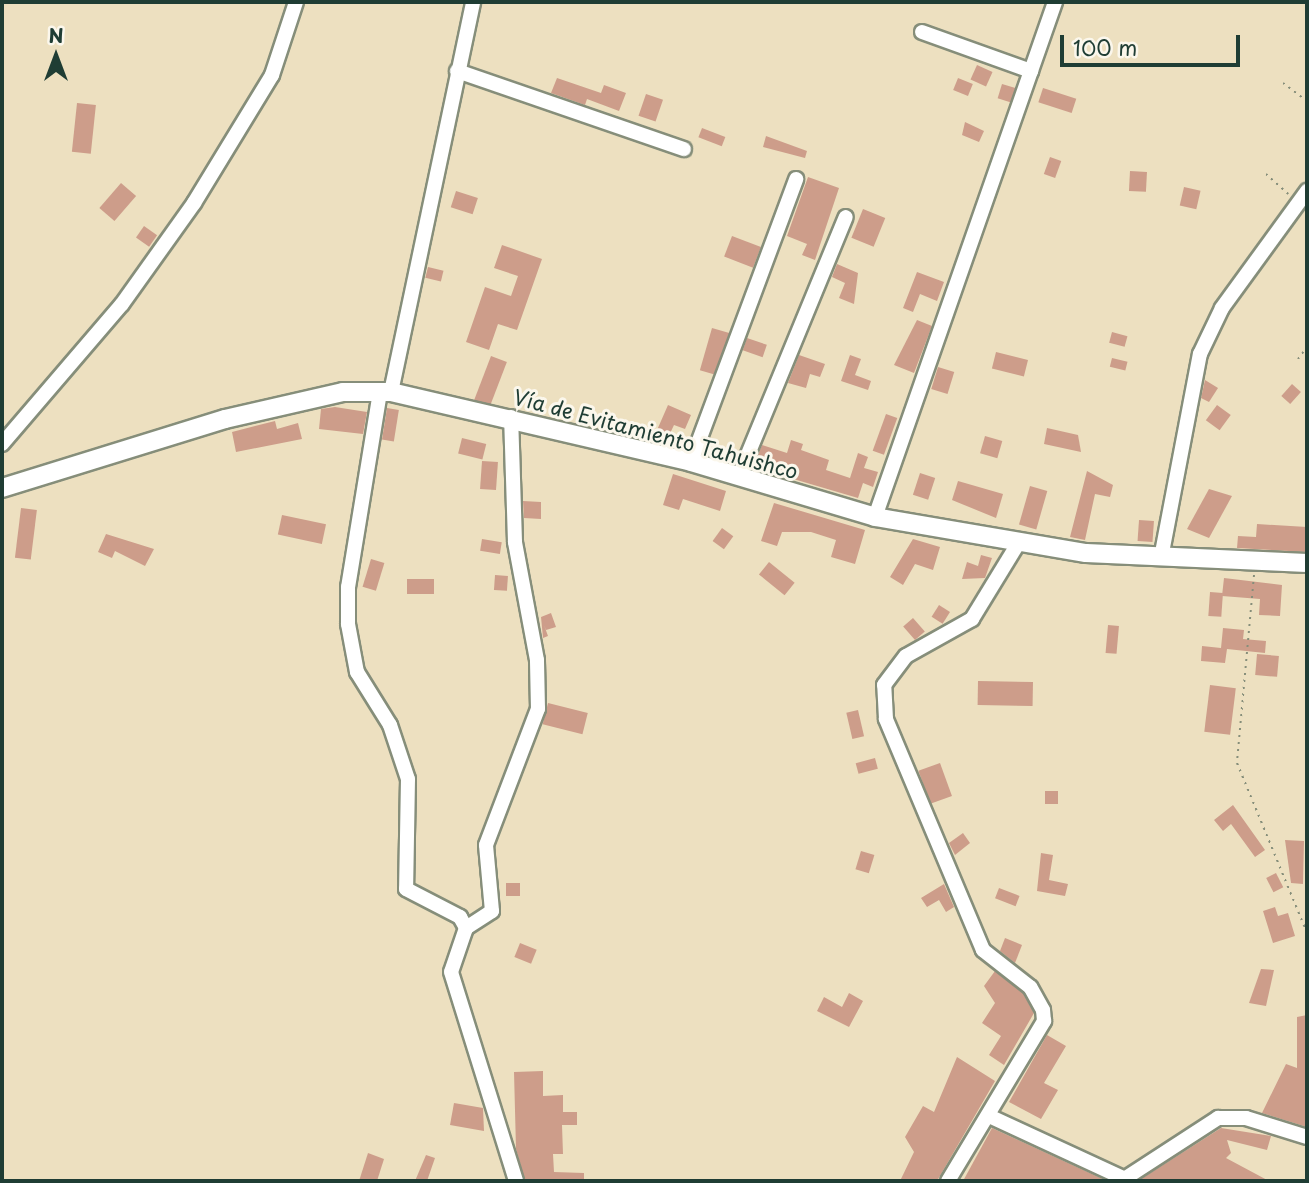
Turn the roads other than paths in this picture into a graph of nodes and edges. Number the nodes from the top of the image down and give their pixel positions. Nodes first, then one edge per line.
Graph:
1 (296, 2) edge
2 (473, 2) edge
3 (1055, 2) edge
4 (922, 32) dead end
5 (457, 71) junction
6 (1031, 71) junction
7 (684, 149) dead end
8 (796, 179) dead end
9 (1307, 191) edge
10 (846, 217) dead end
11 (385, 392) junction
12 (511, 417) junction
13 (2, 444) edge
14 (691, 462) junction
15 (739, 476) junction
16 (2, 488) edge
17 (875, 517) junction
18 (1019, 542) junction
19 (1161, 558) junction
20 (1307, 563) edge
21 (466, 928) junction
22 (989, 1116) junction
23 (1307, 1137) edge
24 (1122, 1179) edge
25 (516, 1181) edge
26 (948, 1181) edge

1 - 13 street
2 - 5 street
3 - 6 street
4 - 6 street
5 - 7 street
5 - 11 street
6 - 17 street
8 - 14 street
9 - 19 street
10 - 15 street
11 - 12 main road, Vía de Evitamiento Tahuishco
11 - 16 main road, Vía de Evitamiento Tahuishco
11 - 21 street
12 - 14 main road, Vía de Evitamiento Tahuishco
12 - 21 street
14 - 15 main road, Vía de Evitamiento Tahuishco
15 - 17 main road, Vía de Evitamiento Tahuishco
17 - 18 main road, Vía de Evitamiento Tahuishco
18 - 19 main road, Vía de Evitamiento Tahuishco
18 - 22 street
19 - 20 main road, Vía de Evitamiento Tahuishco
21 - 25 street
22 - 24 street
22 - 26 street
23 - 24 street

